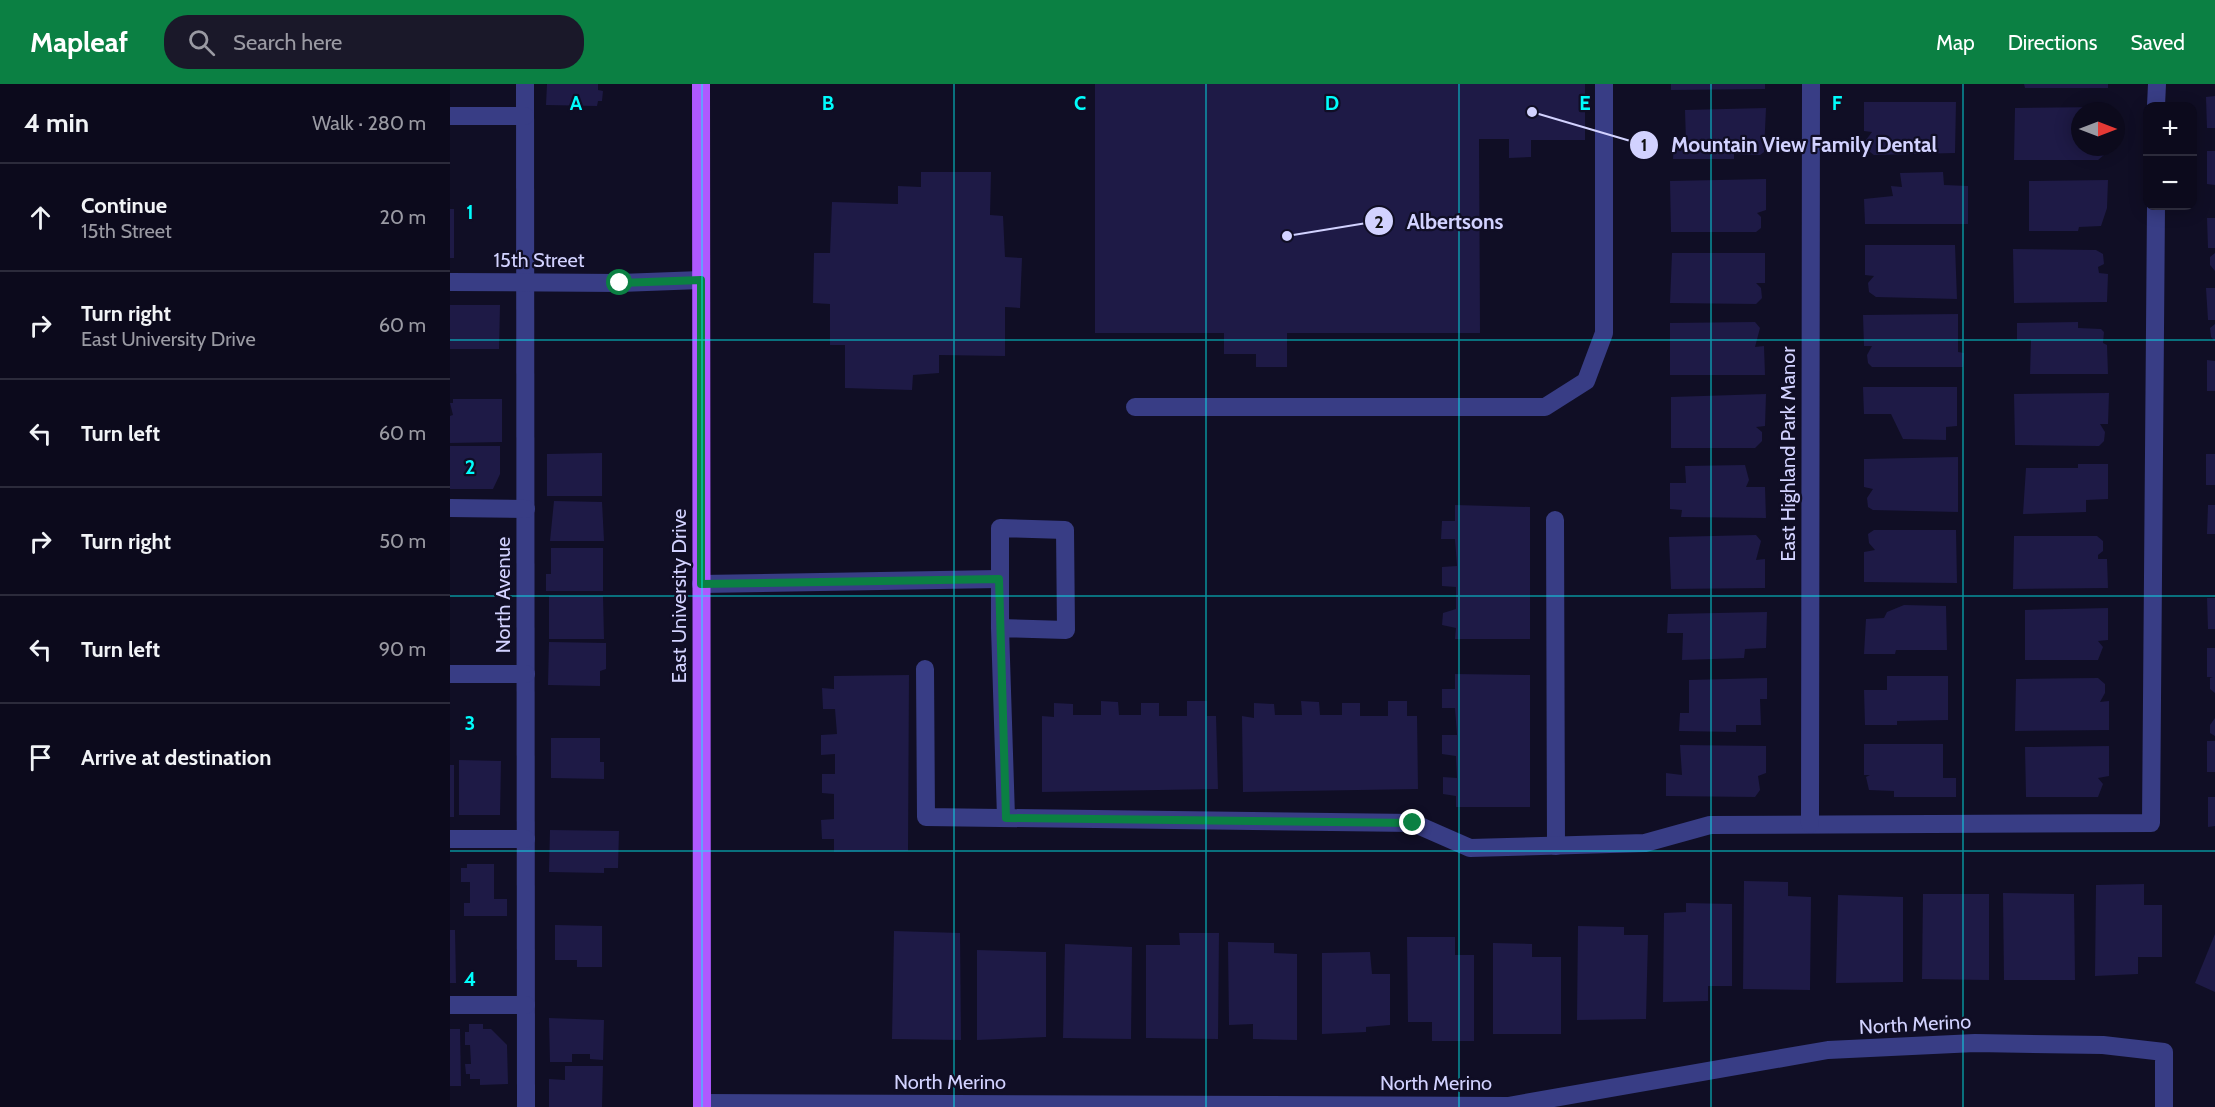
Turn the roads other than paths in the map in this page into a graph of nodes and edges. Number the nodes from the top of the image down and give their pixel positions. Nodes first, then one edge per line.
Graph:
1 (525, 84) edge
2 (701, 84) edge
3 (1604, 84) edge
4 (1811, 84) edge
5 (2157, 84) edge
6 (2156, 102) edge
7 (450, 116) edge
8 (525, 116) junction
9 (2156, 210) edge
10 (701, 280) junction
11 (450, 282) edge
12 (526, 282) junction
13 (1135, 407) dead end
14 (450, 508) edge
15 (526, 509) junction
16 (1555, 520) dead end
17 (999, 579) junction
18 (701, 584) junction
19 (1000, 628) junction
20 (925, 669) dead end
21 (450, 674) edge
22 (526, 674) junction
23 (1006, 818) junction
24 (1810, 824) junction
25 (450, 839) edge
26 (526, 839) junction
27 (1556, 846) junction
28 (450, 1005) edge
29 (526, 1005) junction
30 (702, 1105) edge
31 (526, 1107) edge
32 (2164, 1107) edge

1 - 8 street, North Avenue
2 - 10 main road, East University Drive
3 - 13 street
4 - 24 street, East Highland Park Manor
5 - 6 street
7 - 8 street
8 - 12 street, North Avenue
9 - 24 street
10 - 12 street, 15th Street
10 - 18 main road, East University Drive
11 - 12 street, 15th Street
12 - 15 street, North Avenue
14 - 15 street
15 - 22 street, North Avenue
16 - 27 street
17 - 18 street
17 - 19 street
17 - 19 street
18 - 30 main road, East University Drive
19 - 23 street
20 - 23 street
21 - 22 street
22 - 26 street, North Avenue
23 - 27 street
24 - 27 street
25 - 26 street
26 - 29 street, North Avenue
28 - 29 street
29 - 31 street, North Avenue
30 - 32 street, North Merino

